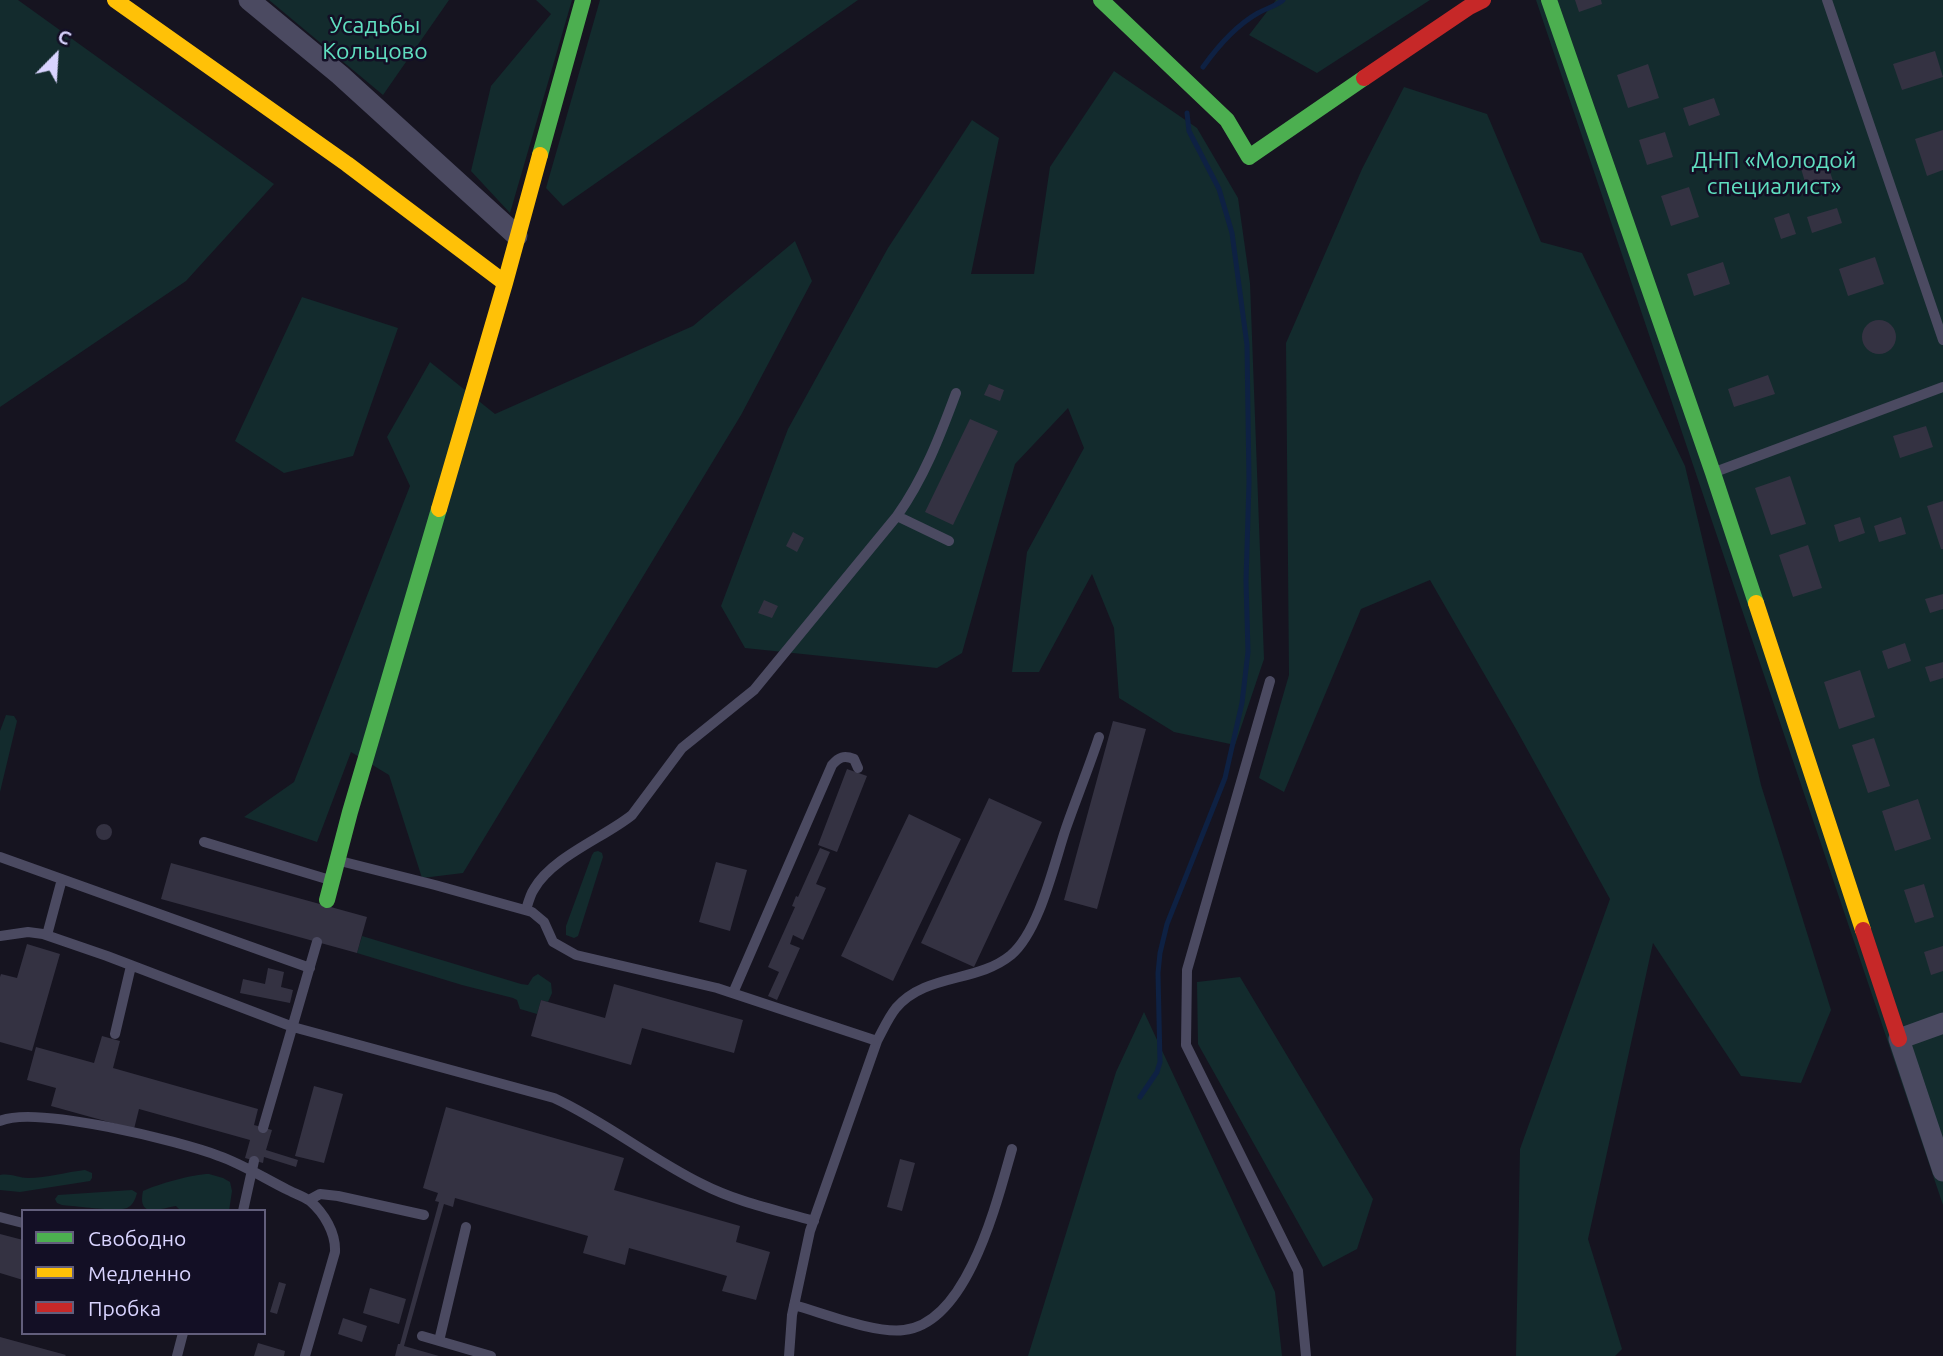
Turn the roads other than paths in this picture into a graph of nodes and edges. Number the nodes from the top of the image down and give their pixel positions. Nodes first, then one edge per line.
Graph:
1 (115, 0) edge
2 (249, 0) edge
3 (583, 0) edge
4 (1101, 0) edge
5 (1483, 0) edge
6 (1549, 0) edge
7 (1827, 0) edge
8 (517, 236) junction
9 (505, 283) junction
10 (1943, 340) edge
11 (1943, 387) edge
12 (956, 393) dead end
13 (1713, 473) junction
14 (897, 516) junction
15 (949, 541) dead end
16 (1270, 681) dead end
17 (1099, 737) dead end
18 (858, 768) dead end
19 (204, 842) dead end
20 (0, 857) edge
21 (338, 861) junction
22 (62, 879) junction
23 (332, 880) junction
24 (327, 900) dead end
25 (526, 910) junction
26 (47, 935) junction
27 (0, 936) edge
28 (317, 942) dead end
29 (131, 966) junction
30 (310, 968) junction
31 (733, 993) junction
32 (1943, 1023) edge
33 (293, 1027) junction
34 (114, 1034) dead end
35 (1899, 1039) junction
36 (877, 1041) junction
37 (0, 1121) edge
38 (263, 1128) dead end
39 (1012, 1149) dead end
40 (253, 1166) junction
41 (1943, 1171) edge
42 (309, 1200) junction
43 (243, 1209) edge
44 (424, 1215) dead end
45 (0, 1217) edge
46 (21, 1222) edge
47 (814, 1222) junction
48 (466, 1227) dead end
49 (794, 1305) junction
50 (182, 1335) edge
51 (422, 1336) dead end
52 (439, 1341) junction
53 (177, 1356) edge
54 (305, 1356) edge
55 (491, 1356) edge
56 (789, 1356) edge
57 (1306, 1356) edge

1 - 9 street
2 - 8 street
3 - 8 street
4 - 5 street
6 - 13 street
7 - 10 lane
8 - 9 street
9 - 21 street
11 - 13 lane
12 - 14 lane
13 - 35 street
14 - 15 lane
14 - 25 lane
16 - 57 lane
17 - 36 lane
18 - 31 lane
19 - 23 lane
20 - 22 lane
21 - 23 street
21 - 25 lane
22 - 26 lane
22 - 30 lane
23 - 24 street
25 - 31 lane
26 - 27 lane
26 - 29 lane
28 - 30 lane
29 - 33 lane
29 - 34 lane
30 - 33 lane
31 - 36 lane
32 - 35 street
33 - 38 lane
33 - 47 lane
35 - 41 street
36 - 47 lane
37 - 40 lane
39 - 49 lane
40 - 42 lane
40 - 43 lane
42 - 44 lane
42 - 54 lane
45 - 46 lane
47 - 49 lane
48 - 52 lane
49 - 56 lane
50 - 53 lane
51 - 52 lane
52 - 55 lane

